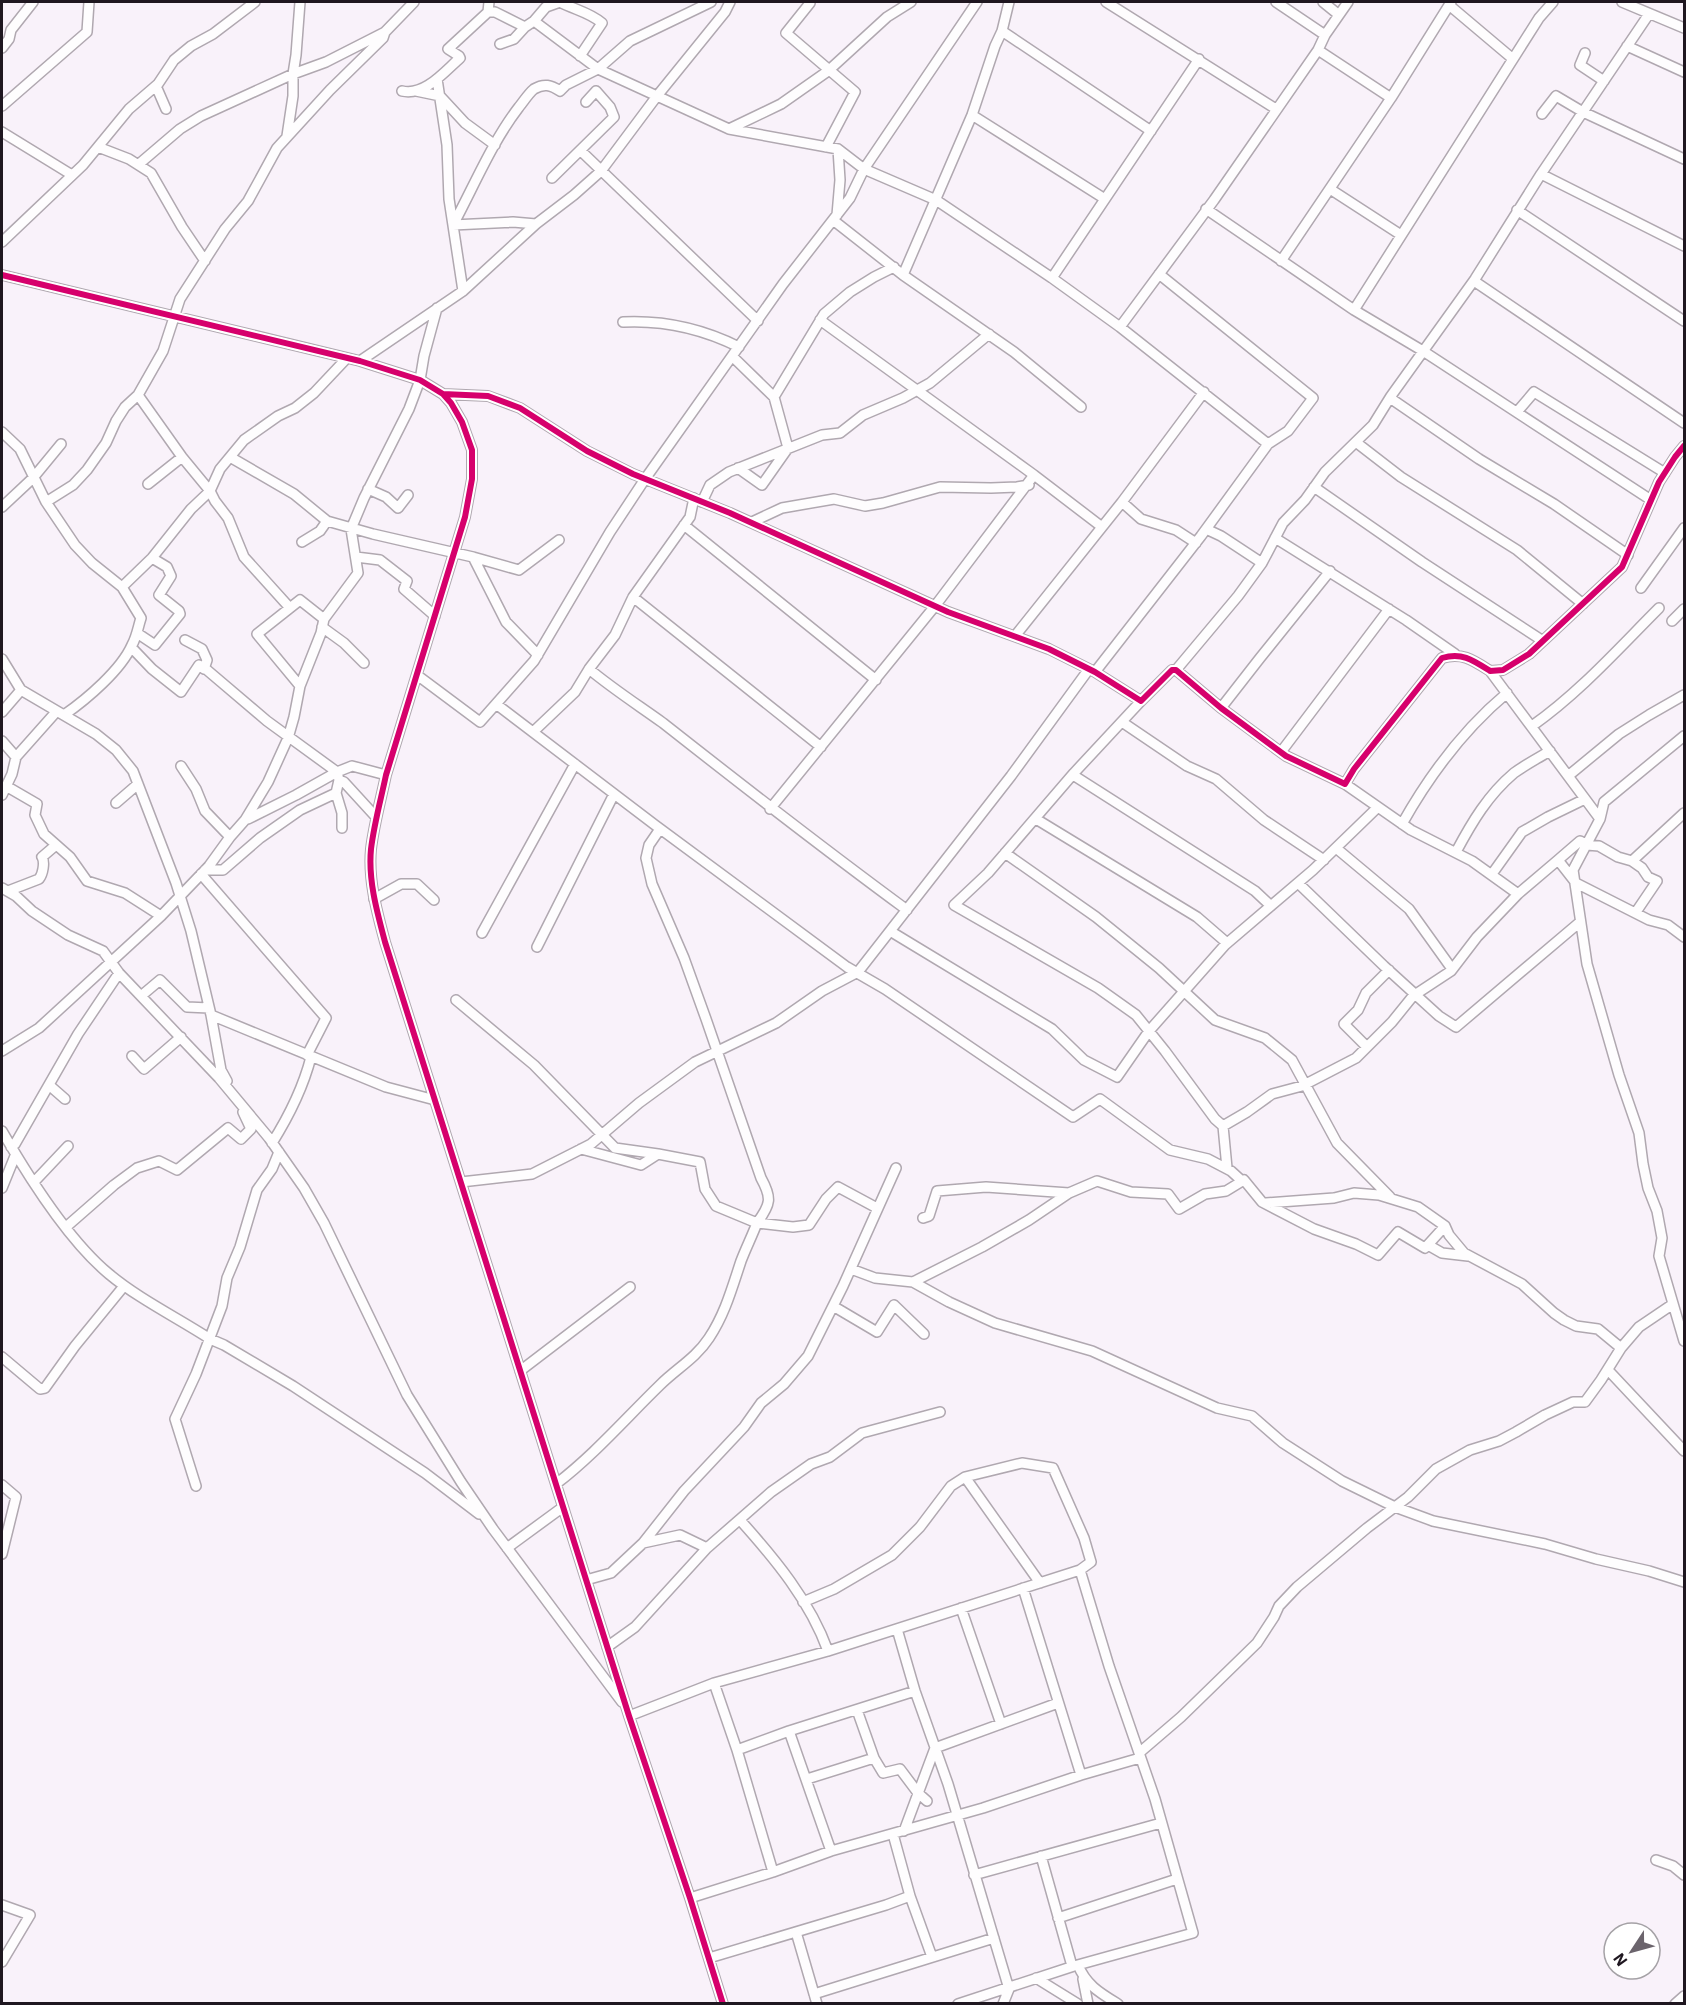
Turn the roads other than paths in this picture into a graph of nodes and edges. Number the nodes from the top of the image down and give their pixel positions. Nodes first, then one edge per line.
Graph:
1 (33, 2) edge
2 (89, 2) edge
3 (255, 2) edge
4 (300, 2) edge
5 (414, 2) edge
6 (489, 2) edge
7 (560, 2) edge
8 (711, 2) edge
9 (730, 2) edge
10 (911, 2) edge
11 (977, 2) edge
12 (1009, 2) edge
13 (1106, 2) edge
14 (1276, 2) edge
15 (1323, 2) edge
16 (1348, 2) edge
17 (1553, 2) edge
18 (1622, 2) edge
19 (810, 3) dead end
20 (1450, 3) edge
21 (583, 5) edge
22 (488, 12) junction
23 (1649, 14) junction
24 (1339, 15) junction
25 (534, 21) junction
26 (525, 27) junction
27 (1684, 28) edge
28 (1002, 31) junction
29 (385, 32) junction
30 (1325, 35) junction
31 (500, 44) dead end
32 (1628, 46) junction
33 (2, 48) edge
34 (1318, 50) junction
35 (1586, 53) dead end
36 (580, 56) junction
37 (1199, 59) junction
38 (1513, 59) junction
39 (598, 69) junction
40 (829, 70) junction
41 (1684, 72) edge
42 (293, 74) junction
43 (437, 79) junction
44 (1604, 81) junction
45 (156, 86) junction
46 (402, 91) dead end
47 (416, 91) junction
48 (440, 96) junction
49 (657, 96) junction
50 (1390, 98) junction
51 (586, 102) dead end
52 (2, 106) edge
53 (166, 109) dead end
54 (1276, 109) junction
55 (1583, 112) junction
56 (1542, 114) dead end
57 (972, 116) junction
58 (729, 129) junction
59 (1151, 131) junction
60 (2, 132) edge
61 (287, 137) junction
62 (495, 145) junction
63 (98, 147) junction
64 (826, 147) junction
65 (838, 149) junction
66 (581, 151) junction
67 (1684, 159) edge
68 (139, 164) junction
69 (864, 169) junction
70 (602, 170) junction
71 (1540, 174) junction
72 (72, 175) junction
73 (552, 178) dead end
74 (1330, 189) junction
75 (1105, 199) junction
76 (936, 200) junction
77 (1206, 209) junction
78 (1517, 210) junction
79 (835, 218) junction
80 (536, 224) junction
81 (453, 225) junction
82 (1401, 235) junction
83 (2, 242) edge
84 (1684, 246) edge
85 (205, 261) junction
86 (1281, 261) junction
87 (894, 267) junction
88 (1159, 274) junction
89 (2, 275) edge
90 (903, 275) junction
91 (1052, 278) junction
92 (1474, 281) junction
93 (464, 291) junction
94 (437, 308) junction
95 (1354, 310) junction
96 (174, 315) junction
97 (820, 320) junction
98 (758, 321) junction
99 (1684, 321) edge
100 (623, 322) dead end
101 (1120, 327) junction
102 (989, 334) junction
103 (740, 347) junction
104 (1424, 351) junction
105 (733, 357) junction
106 (347, 358) junction
107 (360, 360) junction
108 (420, 380) junction
109 (917, 390) junction
110 (1204, 392) junction
111 (443, 394) junction
112 (138, 395) junction
113 (774, 397) junction
114 (1390, 398) junction
115 (1081, 407) dead end
116 (1517, 412) junction
117 (1684, 423) edge
118 (2, 432) edge
119 (1357, 443) junction
120 (61, 444) dead end
121 (1268, 444) junction
122 (1684, 447) edge
123 (788, 448) junction
124 (182, 457) junction
125 (230, 457) junction
126 (738, 468) junction
127 (1665, 473) junction
128 (1034, 475) junction
129 (33, 478) junction
130 (645, 479) junction
131 (1043, 482) junction
132 (148, 484) dead end
133 (1026, 485) junction
134 (1314, 487) junction
135 (368, 489) junction
136 (210, 491) junction
137 (408, 495) dead end
138 (698, 500) junction
139 (1652, 500) junction
140 (46, 502) junction
141 (1122, 502) junction
142 (2, 507) edge
143 (327, 521) junction
144 (752, 522) junction
145 (684, 525) junction
146 (1102, 527) junction
147 (1684, 528) edge
148 (351, 529) junction
149 (1206, 529) junction
150 (1275, 538) junction
151 (559, 540) dead end
152 (302, 542) dead end
153 (1196, 543) junction
154 (455, 552) junction
155 (1628, 555) junction
156 (356, 557) junction
157 (472, 557) junction
158 (152, 558) junction
159 (1262, 563) junction
160 (1330, 572) junction
161 (122, 586) junction
162 (1641, 588) dead end
163 (633, 597) junction
164 (1583, 604) junction
165 (935, 606) junction
166 (290, 608) junction
167 (1659, 608) dead end
168 (1389, 609) junction
169 (1684, 609) edge
170 (435, 616) junction
171 (1672, 621) dead end
172 (323, 623) junction
173 (137, 633) junction
174 (1015, 636) junction
175 (185, 640) dead end
176 (1543, 641) junction
177 (132, 647) junction
178 (1455, 654) junction
179 (538, 655) junction
180 (2, 659) edge
181 (364, 663) dead end
182 (204, 669) junction
183 (589, 669) junction
184 (1176, 670) junction
185 (1092, 671) junction
186 (1490, 671) junction
187 (417, 675) junction
188 (876, 680) junction
189 (300, 686) junction
190 (21, 690) junction
191 (1507, 693) junction
192 (1684, 695) edge
193 (1141, 701) junction
194 (496, 704) junction
195 (1221, 708) junction
196 (2, 712) edge
197 (60, 713) junction
198 (1122, 722) junction
199 (1532, 726) junction
200 (533, 732) junction
201 (1684, 735) edge
202 (288, 738) junction
203 (2, 741) edge
204 (821, 747) junction
205 (1550, 751) junction
206 (1281, 752) junction
207 (16, 757) junction
208 (575, 764) junction
209 (181, 766) dead end
210 (386, 775) junction
211 (1073, 775) junction
212 (338, 776) junction
213 (1568, 776) junction
214 (5, 782) edge
215 (138, 784) junction
216 (1345, 784) junction
217 (336, 793) junction
218 (614, 794) junction
219 (2, 795) edge
220 (1585, 799) junction
221 (116, 803) dead end
222 (1378, 807) junction
223 (770, 808) junction
224 (1684, 813) edge
225 (376, 817) junction
226 (1036, 819) junction
227 (1600, 819) junction
228 (245, 820) junction
229 (1402, 824) junction
230 (342, 828) dead end
231 (660, 829) junction
232 (230, 837) junction
233 (56, 845) junction
234 (1587, 845) junction
235 (1336, 848) junction
236 (1456, 852) junction
237 (1005, 853) junction
238 (1324, 860) junction
239 (1558, 860) junction
240 (1632, 861) junction
241 (203, 872) junction
242 (1492, 874) junction
243 (1299, 883) junction
244 (1575, 883) junction
245 (5, 890) edge
246 (1518, 894) junction
247 (179, 896) junction
248 (374, 899) junction
249 (434, 900) dead end
250 (1271, 906) junction
251 (907, 910) junction
252 (1636, 912) junction
253 (161, 916) junction
254 (1580, 922) junction
255 (890, 931) junction
256 (482, 933) dead end
257 (1684, 937) edge
258 (1227, 943) junction
259 (537, 947) dead end
260 (112, 961) junction
261 (1452, 969) junction
262 (1389, 970) junction
263 (858, 972) junction
264 (119, 973) junction
265 (1183, 992) junction
266 (1416, 995) junction
267 (141, 996) junction
268 (456, 1000) dead end
269 (210, 1012) junction
270 (1149, 1031) junction
271 (181, 1037) junction
272 (1367, 1047) junction
273 (2, 1051) edge
274 (716, 1051) junction
275 (132, 1056) dead end
276 (309, 1056) junction
277 (1305, 1084) junction
278 (49, 1085) junction
279 (236, 1098) junction
280 (65, 1099) dead end
281 (435, 1100) junction
282 (1222, 1126) junction
283 (2, 1131) edge
284 (602, 1135) junction
285 (272, 1143) junction
286 (68, 1146) dead end
287 (11, 1147) junction
288 (581, 1149) junction
289 (279, 1152) junction
290 (658, 1154) junction
291 (15, 1156) junction
292 (896, 1168) dead end
293 (1227, 1168) junction
294 (1242, 1181) junction
295 (34, 1182) junction
296 (460, 1182) junction
297 (2, 1188) edge
298 (1069, 1193) junction
299 (1390, 1197) junction
300 (1262, 1202) junction
301 (877, 1208) junction
302 (923, 1218) dead end
303 (757, 1223) junction
304 (1445, 1226) junction
305 (66, 1227) junction
306 (1428, 1245) junction
307 (1468, 1256) junction
308 (850, 1269) junction
309 (914, 1282) junction
310 (124, 1286) junction
311 (630, 1287) dead end
312 (1673, 1304) junction
313 (833, 1306) junction
314 (924, 1334) dead end
315 (210, 1339) junction
316 (1684, 1341) edge
317 (1621, 1348) junction
318 (2, 1357) edge
319 (1608, 1370) junction
320 (520, 1371) junction
321 (940, 1412) dead end
322 (1684, 1451) edge
323 (965, 1477) junction
324 (556, 1484) junction
325 (2, 1485) edge
326 (196, 1486) dead end
327 (2, 1492) edge
328 (16, 1497) junction
329 (1395, 1507) junction
330 (563, 1508) junction
331 (740, 1520) junction
332 (493, 1529) junction
333 (643, 1543) junction
334 (507, 1548) junction
335 (707, 1548) junction
336 (2, 1554) edge
337 (1080, 1570) junction
338 (586, 1580) junction
339 (1684, 1582) edge
340 (1040, 1583) junction
341 (1023, 1588) junction
342 (803, 1602) junction
343 (961, 1608) junction
344 (897, 1629) junction
345 (607, 1647) junction
346 (828, 1652) junction
347 (714, 1683) junction
348 (915, 1691) junction
349 (1058, 1703) junction
350 (857, 1710) junction
351 (627, 1712) junction
352 (1001, 1724) junction
353 (789, 1731) junction
354 (935, 1748) junction
355 (737, 1750) junction
356 (1140, 1755) junction
357 (874, 1758) junction
358 (1081, 1775) junction
359 (807, 1779) junction
360 (918, 1793) junction
361 (927, 1802) dead end
362 (957, 1815) junction
363 (1161, 1822) junction
364 (904, 1831) junction
365 (893, 1834) junction
366 (831, 1851) junction
367 (1041, 1856) junction
368 (1656, 1860) dead end
369 (773, 1872) junction
370 (974, 1875) junction
371 (1684, 1875) edge
372 (1177, 1879) junction
373 (910, 1896) junction
374 (690, 1898) junction
375 (2, 1905) edge
376 (1058, 1918) junction
377 (796, 1932) junction
378 (994, 1938) junction
379 (932, 1957) junction
380 (709, 1958) junction
381 (2, 1962) edge
382 (1075, 1965) junction
383 (1083, 1977) junction
384 (1036, 1978) junction
385 (1009, 1987) junction
386 (1684, 1996) edge
387 (815, 1999) edge
388 (723, 2004) edge
389 (958, 2004) edge
390 (1003, 2004) edge
391 (1078, 2004) edge
392 (1088, 2004) edge
393 (1118, 2004) edge
394 (1676, 2004) edge

1 - 33 street
2 - 52 street
3 - 45 street
4 - 42 street
5 - 29 street
6 - 22 street
7 - 21 street
7 - 25 street
8 - 39 street
9 - 49 street
10 - 40 street
11 - 69 street
12 - 28 street
13 - 37 street
14 - 30 street
15 - 24 street
16 - 24 street
17 - 38 street
18 - 23 street
19 - 40 street
20 - 38 street
20 - 50 street
21 - 36 street
22 - 26 street
22 - 43 street
23 - 27 street
23 - 32 street
24 - 30 street
25 - 26 street
25 - 36 street
26 - 31 street
28 - 57 street
28 - 59 street
29 - 42 street
29 - 61 street
30 - 34 street
32 - 41 street
32 - 44 street
34 - 50 street
34 - 54 street
35 - 44 street
36 - 39 street
37 - 54 street
37 - 59 street
38 - 82 street
39 - 49 street
39 - 62 street
40 - 58 street
40 - 64 street
42 - 61 street
42 - 68 street
43 - 47 street
43 - 48 street
44 - 55 street
45 - 53 street
45 - 63 street
46 - 47 street
47 - 48 street
48 - 62 street
48 - 81 street
49 - 58 street
49 - 70 street
50 - 74 street
51 - 66 street
54 - 77 street
55 - 56 street
55 - 67 street
55 - 71 street
57 - 75 street
57 - 76 street
58 - 64 street
59 - 75 street
60 - 72 street
61 - 85 street
62 - 81 street
63 - 68 street
63 - 72 street
64 - 65 street
65 - 69 street
65 - 79 street
66 - 70 street
66 - 73 street
68 - 85 street
69 - 76 street
69 - 79 street
70 - 80 street
70 - 98 street
71 - 78 street
71 - 84 street
72 - 83 street
74 - 82 street
74 - 86 street
75 - 91 street
76 - 90 street
76 - 91 street
77 - 86 street
77 - 88 street
78 - 92 street
78 - 99 street
79 - 87 street
79 - 98 street
80 - 81 street
80 - 93 street
81 - 93 street
82 - 95 street
85 - 96 street
86 - 95 street
87 - 90 street
87 - 97 street
88 - 101 street
88 - 121 street
89 - 96 street
90 - 102 street
91 - 101 street
92 - 104 street
92 - 117 street
93 - 94 street
94 - 107 street
94 - 108 street
95 - 104 street
96 - 106 street
96 - 112 street
97 - 109 street
97 - 113 street
98 - 103 street
100 - 103 street
101 - 110 street
102 - 109 street
102 - 115 street
103 - 105 street
104 - 114 street
104 - 116 street
105 - 113 street
105 - 130 street
106 - 107 street
106 - 125 street
107 - 108 street
108 - 111 street
108 - 135 street
109 - 123 street
109 - 128 street
110 - 121 street
110 - 141 street
111 - 130 street
111 - 154 street
112 - 124 street
112 - 140 street
113 - 123 street
114 - 119 street
114 - 155 street
116 - 127 street
116 - 139 street
118 - 129 street
119 - 134 street
119 - 164 street
120 - 129 street
121 - 149 street
122 - 127 street
123 - 126 street
123 - 126 street
124 - 132 street
124 - 136 street
125 - 136 street
125 - 143 street
126 - 138 street
127 - 139 street
128 - 131 street
128 - 133 street
129 - 140 street
129 - 142 street
130 - 138 street
130 - 179 street
131 - 133 street
131 - 146 street
133 - 144 street
133 - 165 street
134 - 150 street
134 - 176 street
135 - 137 street
135 - 148 street
136 - 158 street
136 - 166 street
138 - 144 street
138 - 145 street
139 - 155 street
140 - 161 street
141 - 146 street
141 - 153 street
143 - 148 street
143 - 152 street
144 - 165 street
145 - 163 street
145 - 188 street
146 - 174 street
147 - 162 street
148 - 154 street
148 - 156 street
149 - 153 street
149 - 159 street
150 - 159 street
150 - 160 street
151 - 157 street
153 - 185 street
154 - 157 street
154 - 170 street
155 - 164 street
156 - 170 street
156 - 172 street
157 - 179 street
158 - 161 street
158 - 173 street
159 - 184 street
160 - 168 street
160 - 195 street
161 - 173 street
163 - 183 street
163 - 204 street
164 - 176 street
165 - 174 street
165 - 188 street
166 - 172 street
166 - 189 street
167 - 199 street
168 - 178 street
168 - 206 street
169 - 171 street
170 - 187 street
172 - 181 street
172 - 189 street
173 - 177 street
174 - 185 street
175 - 182 street
176 - 186 street
177 - 182 street
177 - 197 street
178 - 186 street
178 - 216 street
179 - 194 street
180 - 190 street
182 - 202 street
183 - 200 street
183 - 223 street
184 - 193 street
184 - 195 street
185 - 193 street
185 - 251 street
186 - 191 street
187 - 194 street
187 - 210 street
188 - 204 street
189 - 202 street
190 - 196 street
190 - 197 street
191 - 199 street
191 - 229 street
192 - 213 street
193 - 198 street
194 - 200 street
195 - 206 street
197 - 207 street
197 - 215 street
198 - 211 street
198 - 238 street
199 - 205 street
200 - 208 street
201 - 227 street
202 - 212 street
202 - 228 street
203 - 207 street
204 - 223 street
205 - 213 street
205 - 236 street
206 - 216 street
207 - 214 street
208 - 218 street
208 - 256 street
209 - 232 street
210 - 212 street
210 - 225 street
211 - 226 street
211 - 250 street
212 - 217 street
212 - 225 street
212 - 228 street
213 - 220 street
214 - 219 street
214 - 233 street
215 - 221 street
215 - 247 street
216 - 222 street
217 - 230 street
217 - 241 street
218 - 231 street
218 - 259 street
220 - 227 street
220 - 242 street
222 - 229 street
222 - 235 street
223 - 251 street
224 - 240 street
225 - 248 street
226 - 237 street
226 - 258 street
227 - 234 street
228 - 232 street
229 - 236 street
231 - 263 street
231 - 274 street
232 - 241 street
233 - 245 street
233 - 253 street
234 - 239 street
234 - 240 street
234 - 244 street
235 - 238 street
235 - 261 street
236 - 242 street
237 - 265 street
237 - 270 street
238 - 243 street
239 - 244 street
239 - 246 street
240 - 252 street
241 - 247 street
241 - 276 street
242 - 246 street
243 - 250 street
243 - 262 street
244 - 252 street
244 - 254 street
245 - 260 street
246 - 261 street
247 - 253 street
247 - 269 street
248 - 249 street
248 - 281 street
250 - 258 street
251 - 255 street
252 - 257 street
253 - 260 street
254 - 266 street
254 - 312 street
255 - 263 street
255 - 270 street
258 - 265 street
260 - 264 street
260 - 273 street
261 - 266 street
262 - 266 street
262 - 272 street
263 - 274 street
263 - 293 street
264 - 267 street
264 - 278 street
265 - 270 street
265 - 277 street
266 - 272 street
267 - 269 street
267 - 271 street
268 - 284 street
269 - 276 street
269 - 279 street
270 - 282 street
271 - 275 street
271 - 279 street
272 - 277 street
274 - 284 street
274 - 303 street
276 - 281 street
276 - 285 street
277 - 282 street
277 - 299 street
278 - 280 street
278 - 287 street
279 - 285 street
279 - 305 street
281 - 296 street
282 - 293 street
283 - 287 street
284 - 288 street
284 - 290 street
285 - 289 street
286 - 295 street
287 - 291 street
288 - 290 street
288 - 296 street
289 - 315 street
289 - 332 street
290 - 303 street
291 - 295 street
291 - 297 street
292 - 301 street
293 - 294 street
294 - 298 street
294 - 300 street
295 - 305 street
296 - 320 street
298 - 302 street
298 - 309 street
299 - 300 street
299 - 304 street
300 - 306 street
301 - 303 street
301 - 308 street
303 - 324 street
304 - 306 street
304 - 307 street
305 - 310 street
306 - 307 street
307 - 317 street
308 - 309 street
308 - 313 street
309 - 329 street
310 - 315 street
310 - 318 street
311 - 320 street
312 - 316 street
312 - 317 street
313 - 314 street
313 - 333 street
315 - 326 street
315 - 332 street
317 - 319 street
319 - 322 street
319 - 329 street
320 - 324 street
321 - 331 street
323 - 337 street
323 - 340 street
323 - 342 street
324 - 330 street
325 - 328 street
327 - 328 street
328 - 336 street
329 - 339 street
329 - 356 street
330 - 334 street
330 - 338 street
331 - 335 street
331 - 342 street
332 - 334 street
333 - 335 street
333 - 338 street
334 - 351 street
335 - 345 street
337 - 340 street
337 - 356 street
338 - 345 street
340 - 341 street
341 - 343 street
341 - 349 street
342 - 346 street
343 - 344 street
343 - 352 street
344 - 346 street
344 - 348 street
345 - 351 street
346 - 347 street
347 - 351 street
347 - 355 street
348 - 350 street
348 - 354 street
349 - 352 street
349 - 358 street
350 - 353 street
350 - 357 street
351 - 374 street
352 - 354 street
353 - 355 street
353 - 359 street
354 - 360 street
354 - 362 street
355 - 369 street
356 - 358 street
356 - 363 street
357 - 359 street
357 - 360 street
358 - 362 street
359 - 366 street
360 - 361 street
360 - 364 street
362 - 364 street
362 - 370 street
363 - 367 street
363 - 372 street
364 - 365 street
365 - 366 street
365 - 373 street
366 - 369 street
367 - 370 street
367 - 376 street
368 - 371 street
369 - 374 street
370 - 378 street
372 - 376 street
372 - 382 street
373 - 377 street
373 - 379 street
374 - 380 street
375 - 381 street
376 - 382 street
377 - 380 street
377 - 387 street
378 - 379 street
378 - 385 street
379 - 387 street
380 - 388 street
382 - 383 street
382 - 384 street
383 - 392 street
383 - 393 street
384 - 385 street
384 - 391 street
385 - 389 street
385 - 390 street
386 - 394 street

